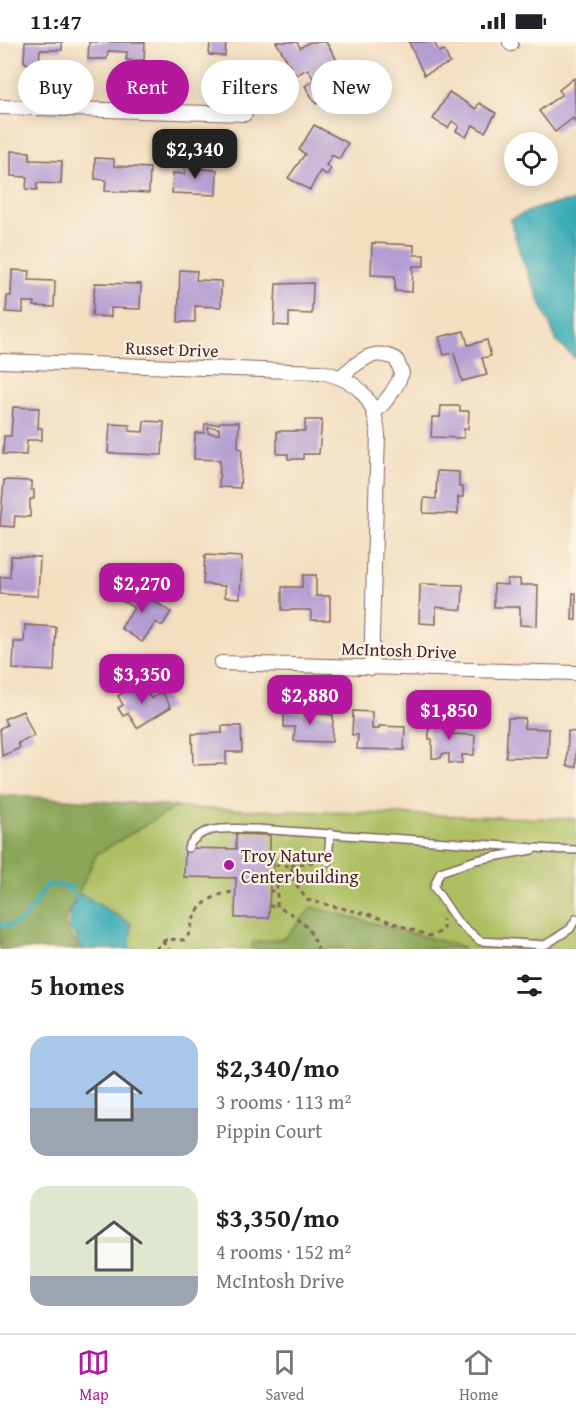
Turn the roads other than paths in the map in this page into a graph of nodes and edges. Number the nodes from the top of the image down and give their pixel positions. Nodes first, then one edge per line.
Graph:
1 (0, 107) edge
2 (201, 113) edge
3 (0, 361) edge
4 (341, 376) junction
5 (375, 412) junction
6 (221, 663) dead end
7 (371, 668) junction
8 (576, 673) edge
9 (330, 833) junction
10 (188, 848) dead end
11 (550, 849) junction
12 (576, 850) edge
13 (328, 862) road end
14 (576, 919) edge

1 - 2 street
3 - 4 street, Russet Drive
4 - 5 street
4 - 5 street
5 - 7 street
6 - 7 street, McIntosh Drive
7 - 8 street, McIntosh Drive
9 - 10 lane
9 - 11 lane
9 - 13 lane
11 - 12 lane
11 - 14 lane

